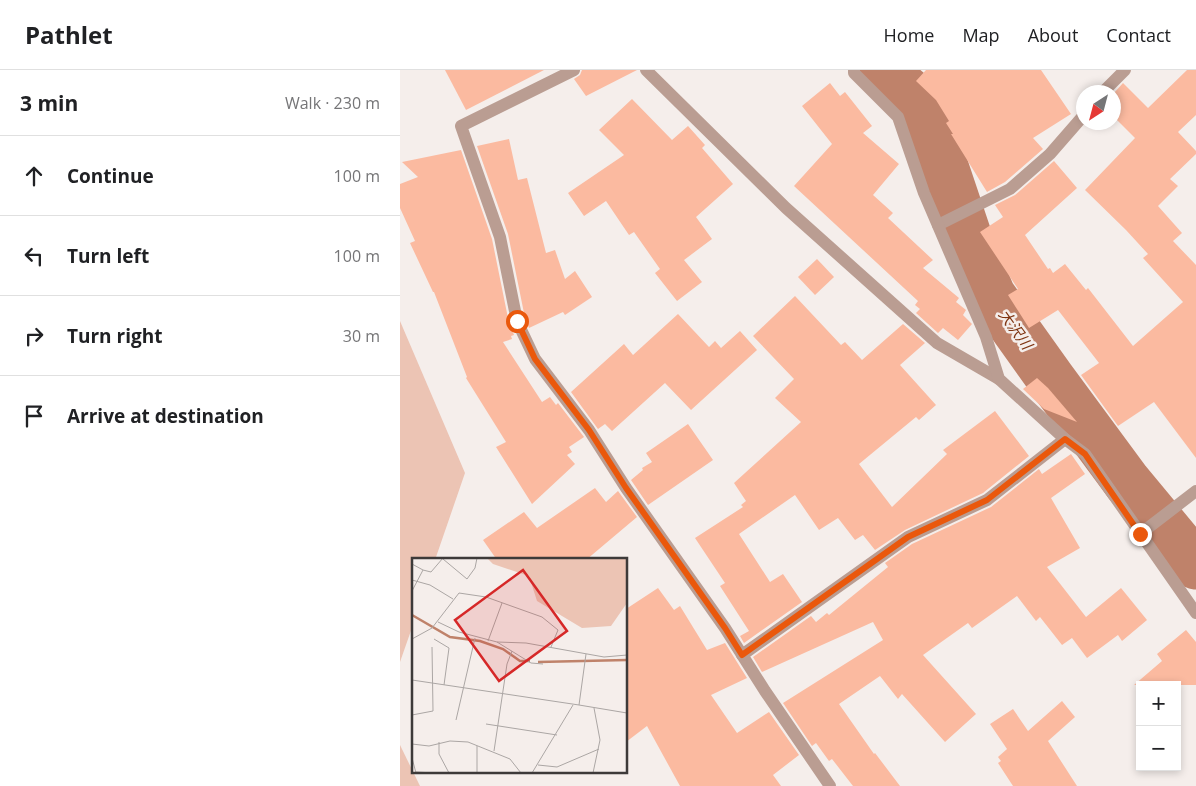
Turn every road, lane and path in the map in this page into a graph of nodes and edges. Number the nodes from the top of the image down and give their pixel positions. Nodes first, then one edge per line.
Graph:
1 (574, 70) edge
2 (646, 70) edge
3 (854, 70) edge
4 (1125, 70) edge
5 (1110, 85) edge
6 (1076, 124) edge
7 (938, 225) junction
8 (1000, 379) junction
9 (1065, 439) junction
10 (1196, 491) edge
11 (1140, 534) junction
12 (1196, 613) edge
13 (742, 655) junction
14 (830, 786) edge

1 - 13 street
2 - 8 street
3 - 7 street
4 - 5 street
6 - 7 street
7 - 8 street
8 - 9 street
9 - 11 street
9 - 13 street
10 - 11 street
11 - 12 street
13 - 14 street

